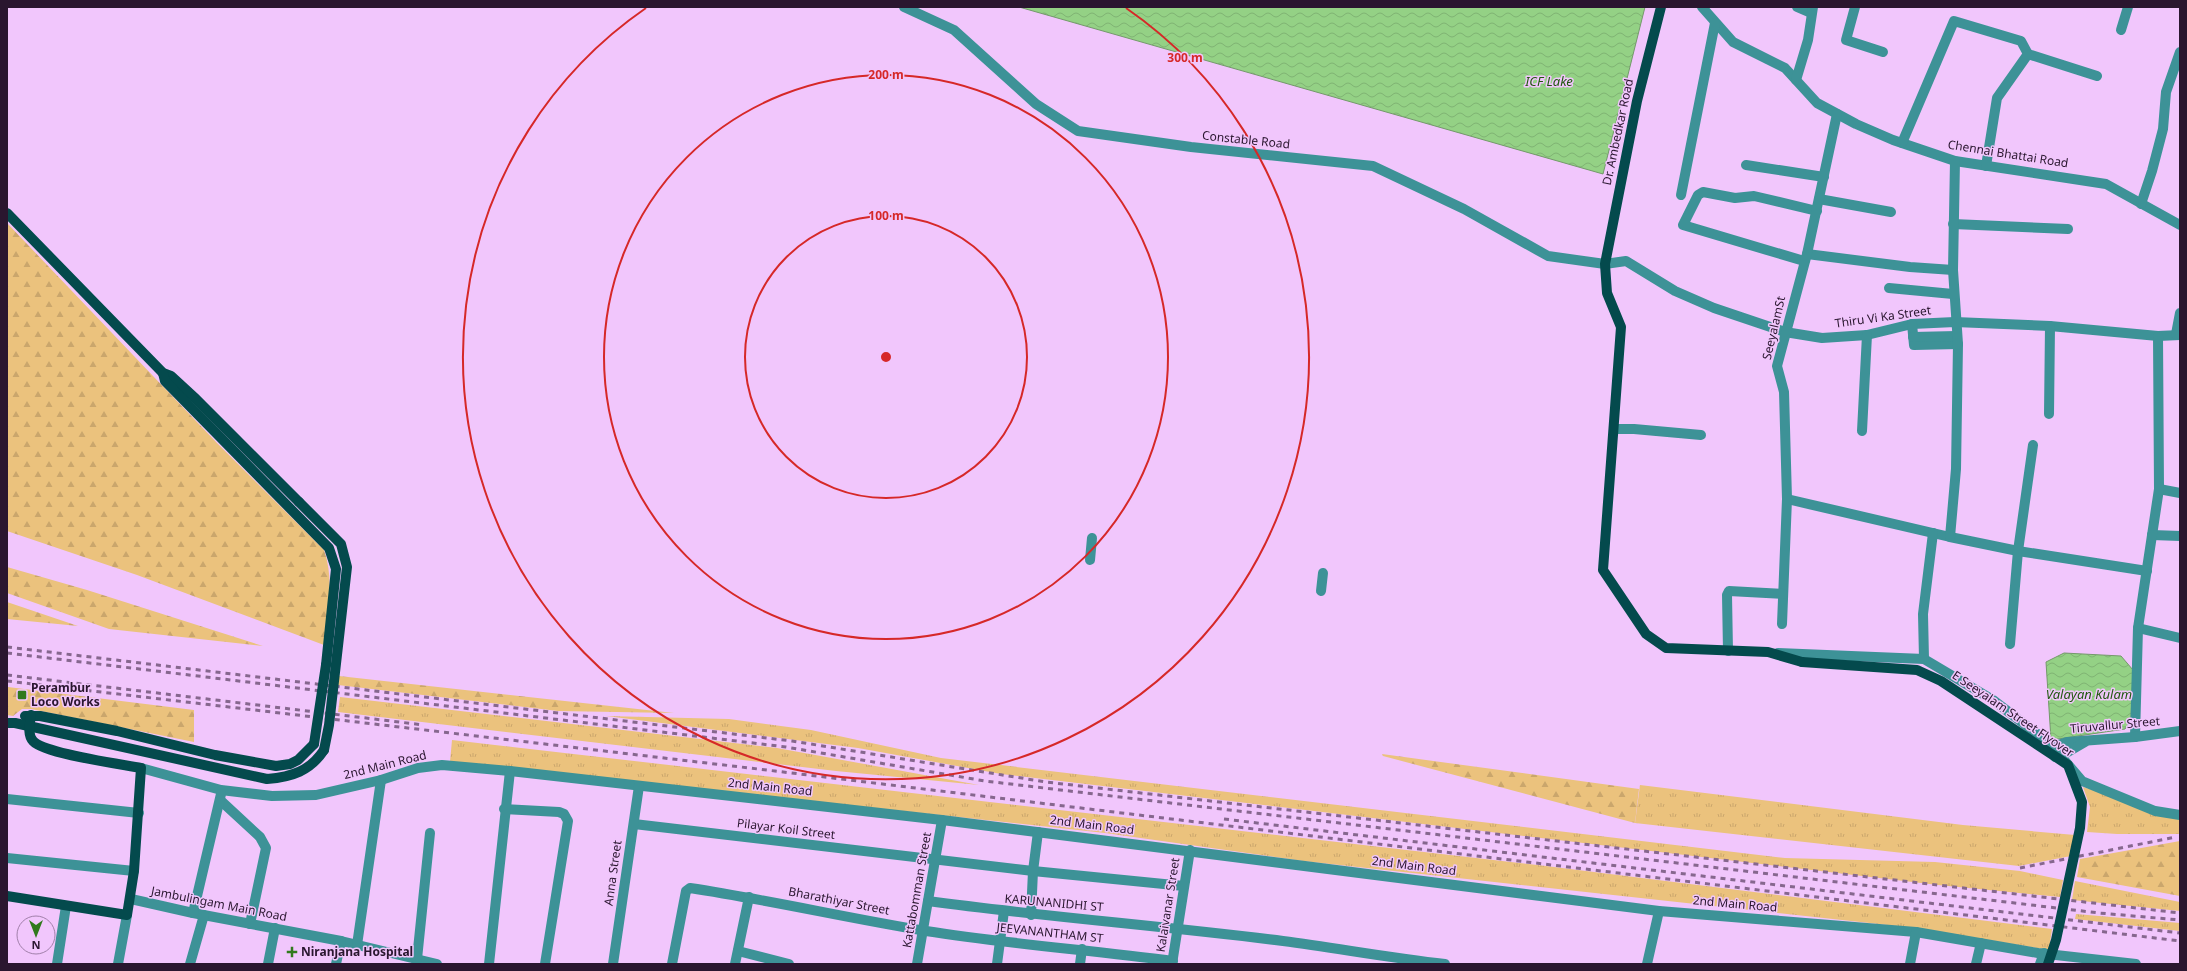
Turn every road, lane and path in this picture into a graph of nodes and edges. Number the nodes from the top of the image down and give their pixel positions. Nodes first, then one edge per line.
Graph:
1 (904, 7) edge
2 (1662, 7) edge
3 (1702, 7) edge
4 (1796, 7) edge
5 (1856, 7) edge
6 (2128, 7) edge
7 (1812, 10) edge
8 (1715, 24) junction
9 (2121, 30) dead end
10 (1882, 52) dead end
11 (2180, 52) edge
12 (2028, 54) junction
13 (2097, 76) dead end
14 (1796, 80) junction
15 (1837, 114) junction
16 (1902, 143) junction
17 (1955, 161) junction
18 (1746, 166) dead end
19 (1986, 166) junction
20 (1824, 178) junction
21 (1681, 195) dead end
22 (1819, 198) junction
23 (2141, 204) junction
24 (1816, 210) junction
25 (1891, 212) dead end
26 (7, 213) edge
27 (1953, 224) junction
28 (2180, 225) edge
29 (2068, 229) dead end
30 (1805, 258) junction
31 (1606, 264) junction
32 (1952, 270) junction
33 (1889, 288) dead end
34 (1953, 294) junction
35 (2180, 313) edge
36 (1955, 322) junction
37 (1912, 324) junction
38 (2050, 326) junction
39 (1785, 332) junction
40 (1866, 335) junction
41 (2178, 335) edge
42 (2158, 336) junction
43 (1957, 340) junction
44 (163, 373) junction
45 (2048, 414) dead end
46 (1614, 429) junction
47 (1862, 432) dead end
48 (1701, 435) dead end
49 (2033, 445) dead end
50 (2159, 489) junction
51 (2180, 492) edge
52 (1787, 498) junction
53 (1933, 533) junction
54 (2152, 535) junction
55 (2180, 536) edge
56 (1950, 537) junction
57 (1092, 538) dead end
58 (2018, 551) junction
59 (1090, 560) dead end
60 (2147, 571) junction
61 (1323, 574) dead end
62 (1321, 591) dead end
63 (1783, 594) junction
64 (1782, 624) dead end
65 (2138, 628) junction
66 (2180, 638) edge
67 (2010, 644) dead end
68 (1728, 650) junction
69 (1768, 652) junction
70 (1924, 659) junction
71 (31, 715) junction
72 (2012, 716) junction
73 (11, 723) edge
74 (29, 727) junction
75 (2180, 731) edge
76 (2135, 737) junction
77 (2088, 740) junction
78 (2053, 748) junction
79 (2061, 756) junction
80 (141, 768) junction
81 (510, 771) junction
82 (380, 780) junction
83 (639, 786) junction
84 (221, 795) junction
85 (7, 799) edge
86 (504, 809) junction
87 (139, 813) junction
88 (2180, 815) edge
89 (942, 820) junction
90 (634, 824) junction
91 (1038, 832) junction
92 (430, 833) dead end
93 (1190, 850) junction
94 (7, 858) edge
95 (936, 860) junction
96 (134, 871) junction
97 (1033, 871) junction
98 (1184, 886) junction
99 (7, 896) edge
100 (749, 897) junction
101 (131, 899) junction
102 (928, 901) junction
103 (66, 906) junction
104 (1004, 911) junction
105 (1659, 911) junction
106 (193, 913) junction
107 (127, 915) junction
108 (204, 915) junction
109 (1031, 915) junction
110 (250, 924) junction
111 (275, 928) junction
112 (924, 930) junction
113 (1178, 930) junction
114 (1916, 932) junction
115 (341, 941) junction
116 (1000, 942) junction
117 (1981, 943) junction
118 (356, 945) junction
119 (1082, 949) junction
120 (738, 951) junction
121 (2044, 953) junction
122 (417, 959) junction
123 (404, 960) edge
124 (2085, 961) edge
125 (1173, 963) edge
126 (57, 964) edge
127 (118, 964) edge
128 (190, 964) edge
129 (268, 964) edge
130 (336, 964) edge
131 (437, 964) edge
132 (489, 964) edge
133 (545, 964) edge
134 (613, 964) edge
135 (672, 964) edge
136 (735, 964) edge
137 (789, 964) edge
138 (917, 964) edge
139 (998, 964) edge
140 (1080, 964) edge
141 (1445, 964) edge
142 (1647, 964) edge
143 (1910, 964) edge
144 (1976, 964) edge
145 (2040, 964) edge
146 (2048, 964) edge
147 (2136, 964) edge

1 - 31 street, Constable Road
2 - 31 main road, Dr. Ambedkar Road
3 - 8 street, Chennai Bhattai Road
4 - 7 street
5 - 10 street
6 - 9 street
7 - 14 street
8 - 14 street, Chennai Bhattai Road
8 - 21 street
11 - 23 street
12 - 13 street
12 - 16 street
12 - 19 street
14 - 15 street, Chennai Bhattai Road
15 - 16 street, Chennai Bhattai Road
15 - 20 street, SeeyalamSt
16 - 17 street, Chennai Bhattai Road
17 - 19 street, Chennai Bhattai Road
17 - 27 street
18 - 20 street
19 - 23 street, Chennai Bhattai Road
20 - 22 street, SeeyalamSt
22 - 24 street, SeeyalamSt
22 - 25 street
23 - 28 street, Chennai Bhattai Road
24 - 30 street, SeeyalamSt
24 - 30 street
26 - 44 main road
27 - 29 street
27 - 32 street
30 - 32 street
30 - 39 street, SeeyalamSt
31 - 39 street, Thiru Vi Ka Street
31 - 46 main road, Dr. Ambedkar Road
32 - 34 street
33 - 34 street
34 - 36 street
35 - 41 street
36 - 37 street, Thiru Vi Ka Street
36 - 38 street, Thiru Vi Ka Street
36 - 43 street
37 - 40 street, Thiru Vi Ka Street
37 - 43 street
38 - 42 street, Thiru Vi Ka Street
38 - 45 street
39 - 40 street, Thiru Vi Ka Street
39 - 52 street, SeeyalamSt
40 - 47 street
41 - 42 street, Thiru Vi Ka Street
42 - 50 street
43 - 56 street
44 - 71 main road, bridge
44 - 74 main road, bridge
46 - 48 street
46 - 68 main road, E Seeyalam Street Flyover
49 - 58 street
50 - 51 street
50 - 54 street
52 - 53 street
52 - 63 street, SeeyalamSt
53 - 56 street
53 - 70 street
54 - 55 street
54 - 60 street
56 - 58 street
57 - 59 street
58 - 60 street
58 - 67 street
60 - 65 street
61 - 62 street
63 - 64 street, SeeyalamSt
63 - 68 street
65 - 66 street
65 - 76 street
68 - 69 main road, E Seeyalam Street Flyover
69 - 70 street
69 - 146 main road, E Seeyalam Street Flyover, bridge
70 - 72 street
71 - 73 main road
71 - 74 main road
72 - 78 street
72 - 79 street
73 - 74 main road
74 - 80 main road
75 - 76 street, Tiruvallur Street
76 - 77 street, Tiruvallur Street
77 - 78 street, Tiruvallur Street
77 - 79 street
78 - 79 street
79 - 88 street
80 - 84 street, 2nd Main Road
80 - 87 main road
81 - 82 street, 2nd Main Road
81 - 83 street, 2nd Main Road
81 - 86 street
82 - 84 street, 2nd Main Road
82 - 118 street
83 - 89 street, 2nd Main Road
83 - 90 street, Anna Street
84 - 106 street
84 - 110 street
85 - 87 street
86 - 132 street
86 - 133 street
87 - 96 main road
89 - 91 street, 2nd Main Road
89 - 95 street, Kattabomman Street
90 - 95 street, Pilayar Koil Street
90 - 134 street, Anna Street
91 - 93 street, 2nd Main Road
91 - 97 street
92 - 122 street
93 - 98 street, Kalaivanar Street
93 - 105 street, 2nd Main Road
94 - 96 street
95 - 97 street, Pilayar Koil Street
95 - 102 street, Kattabomman Street
96 - 101 main road
97 - 98 street, Pilayar Koil Street
97 - 109 street
98 - 113 street, Kalaivanar Street
99 - 103 main road
100 - 112 street, Bharathiyar Street
100 - 120 street
100 - 135 street, Bharathiyar Street
101 - 106 street, Jambulingam Main Road
101 - 107 main road
102 - 104 street, KARUNANIDHI ST
102 - 112 street, Kattabomman Street
103 - 107 main road
103 - 126 street
104 - 109 street, KARUNANIDHI ST
104 - 116 street
105 - 114 street, 2nd Main Road
105 - 142 street
106 - 108 street, Jambulingam Main Road
107 - 127 street
108 - 110 street, Jambulingam Main Road
108 - 128 street
109 - 113 street, KARUNANIDHI ST
110 - 111 street, Jambulingam Main Road
111 - 115 street, Jambulingam Main Road
111 - 129 street
112 - 116 street, JEEVANANTHAM ST
112 - 138 street, Kattabomman Street
113 - 125 street, Kalaivanar Street
113 - 141 street, KARUNANIDHI ST
114 - 117 street, 2nd Main Road
114 - 143 street
115 - 118 street, Jambulingam Main Road
115 - 130 street
116 - 119 street, JEEVANANTHAM ST
116 - 139 street
117 - 121 street, 2nd Main Road
117 - 144 street
118 - 123 street, Jambulingam Main Road
119 - 125 street, JEEVANANTHAM ST
119 - 140 street
120 - 136 street
120 - 137 street
121 - 124 street, 2nd Main Road
121 - 145 street
122 - 123 street, Jambulingam Main Road
122 - 131 street, Jambulingam Main Road
124 - 147 street, 2nd Main Road

